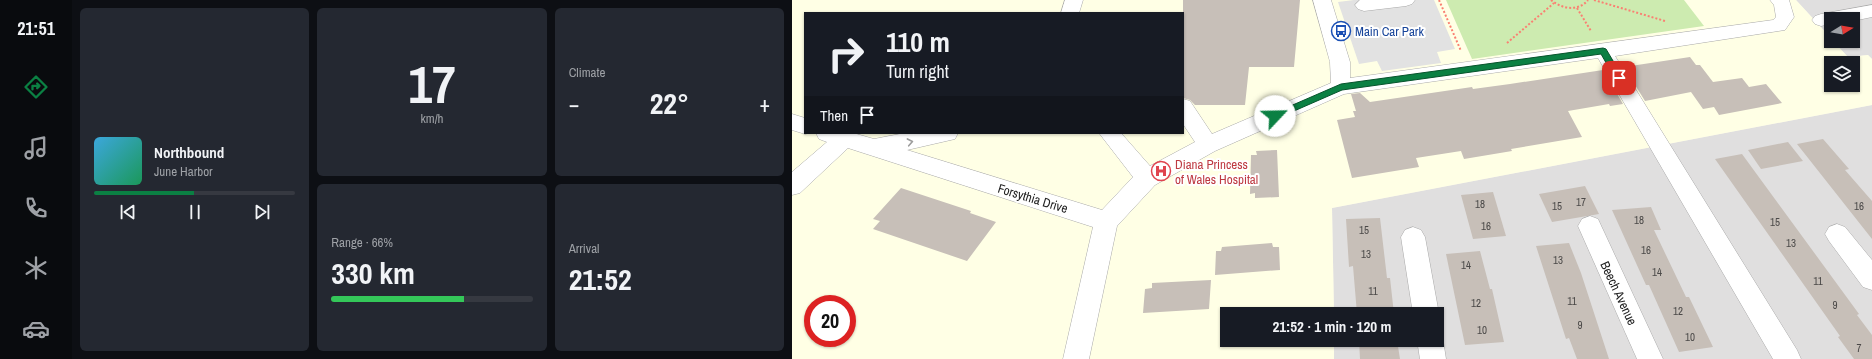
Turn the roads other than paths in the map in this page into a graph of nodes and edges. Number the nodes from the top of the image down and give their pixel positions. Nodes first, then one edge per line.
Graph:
1 (1074, 0) edge
2 (1322, 0) edge
3 (1406, 0) edge
4 (1779, 0) edge
5 (1364, 5) dead end
6 (1872, 11) edge
7 (1070, 12) edge
8 (1821, 20) dead end
9 (1603, 51) junction
10 (1341, 87) junction
11 (1184, 109) edge
12 (792, 122) edge
13 (804, 126) edge
14 (944, 134) edge
15 (1110, 134) edge
16 (835, 136) edge
17 (1208, 145) junction
18 (872, 148) junction
19 (1147, 178) junction
20 (792, 186) edge
21 (1106, 221) junction
22 (1590, 226) dead end
23 (1837, 234) dead end
24 (1414, 236) dead end
25 (1872, 279) edge
26 (1425, 307) edge
27 (1431, 347) edge
28 (1076, 359) edge
29 (1433, 359) edge
30 (1650, 359) edge
31 (1788, 359) edge

1 - 7 street
2 - 10 street
3 - 5 street
4 - 9 street
6 - 8 street
9 - 10 street
9 - 31 street
10 - 17 street
11 - 17 street
12 - 13 street
18 -> 14 street
15 - 19 street
16 - 18 street, Forsythia Drive
16 - 20 street
17 - 19 street
18 - 21 street, Forsythia Drive
19 - 21 street
21 - 28 street
22 - 30 street, Beech Avenue
23 - 25 street
24 - 26 street
27 - 29 street

